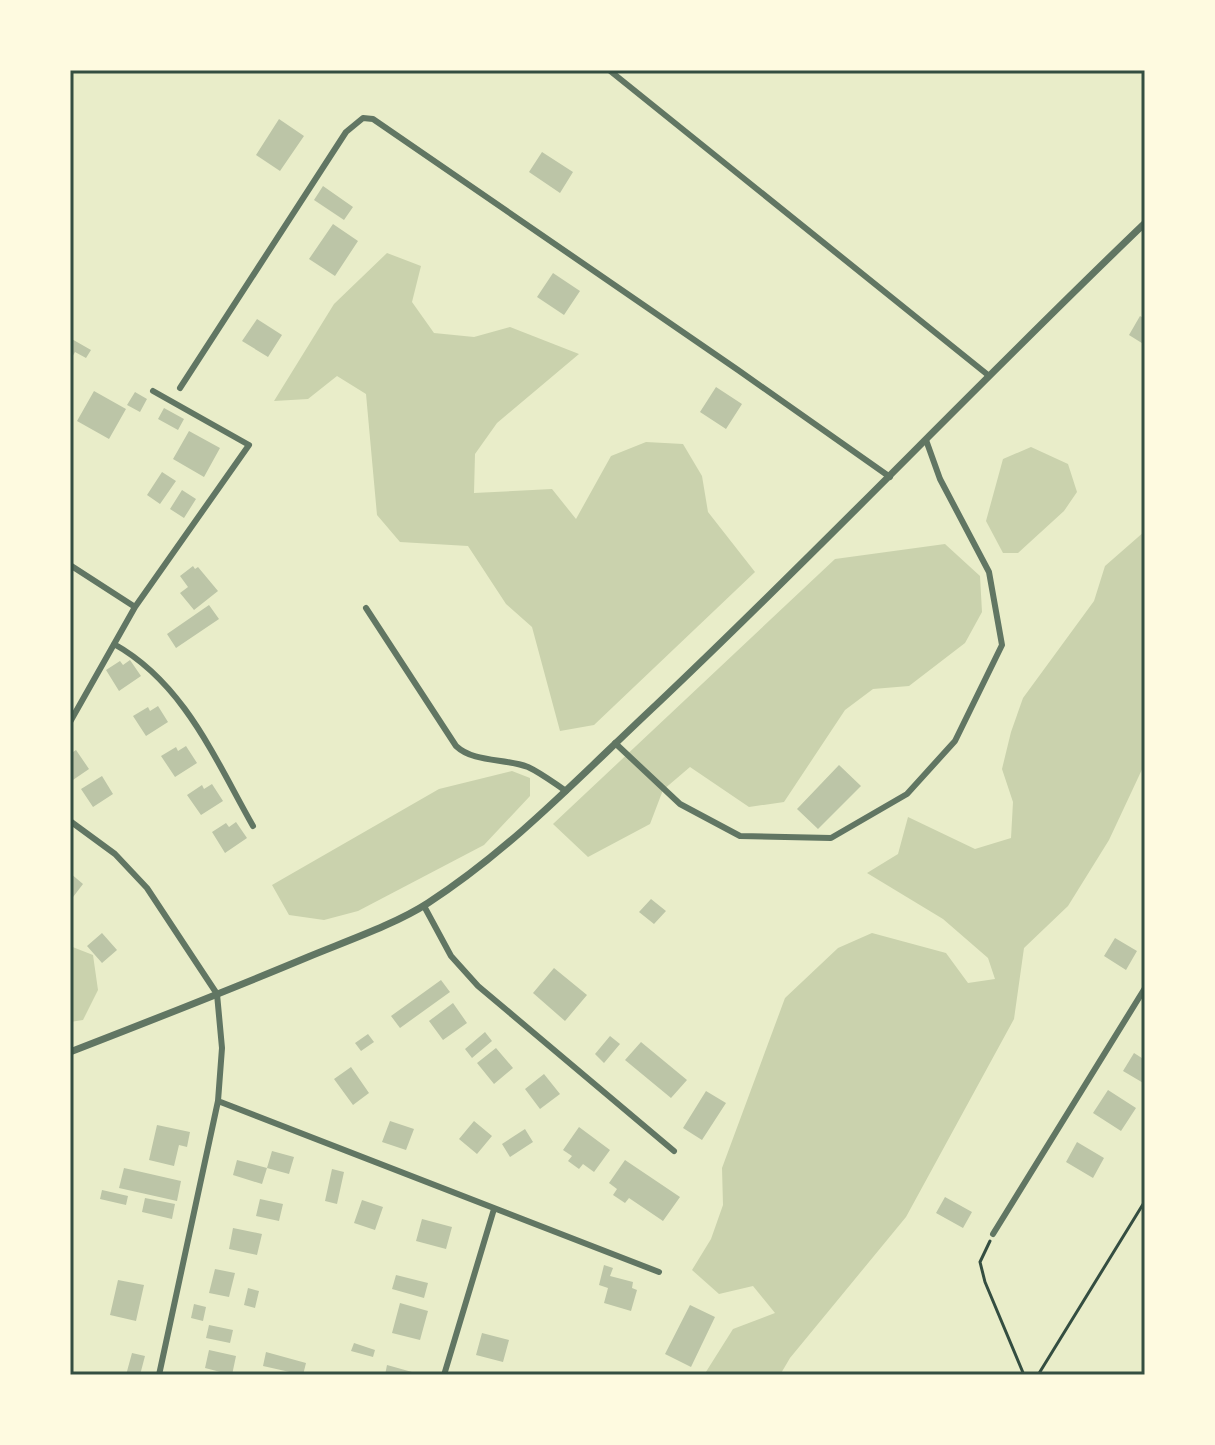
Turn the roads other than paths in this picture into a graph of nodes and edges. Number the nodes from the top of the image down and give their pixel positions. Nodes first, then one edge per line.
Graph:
1 (609, 70) edge
2 (1144, 225) edge
3 (988, 375) junction
4 (180, 388) dead end
5 (153, 391) dead end
6 (926, 440) junction
7 (890, 477) junction
8 (70, 565) edge
9 (135, 607) junction
10 (366, 608) dead end
11 (114, 644) junction
12 (70, 722) edge
13 (615, 743) junction
14 (566, 791) junction
15 (70, 821) edge
16 (253, 826) dead end
17 (424, 906) junction
18 (1145, 988) edge
19 (217, 994) junction
20 (70, 1052) edge
21 (218, 1101) junction
22 (674, 1151) dead end
23 (494, 1209) junction
24 (993, 1234) road end
25 (659, 1272) dead end
26 (159, 1375) edge
27 (444, 1375) edge

1 - 3 street
2 - 3 street
3 - 6 street
4 - 7 street
5 - 9 street
6 - 7 street
6 - 13 street
7 - 13 street
8 - 9 street
9 - 11 street
10 - 14 street
11 - 12 street
11 - 16 street
13 - 14 street
14 - 17 street
15 - 19 street
17 - 19 street
17 - 22 street
18 - 24 street
19 - 20 street
19 - 21 street
21 - 23 street
21 - 26 street
23 - 25 street
23 - 27 street

